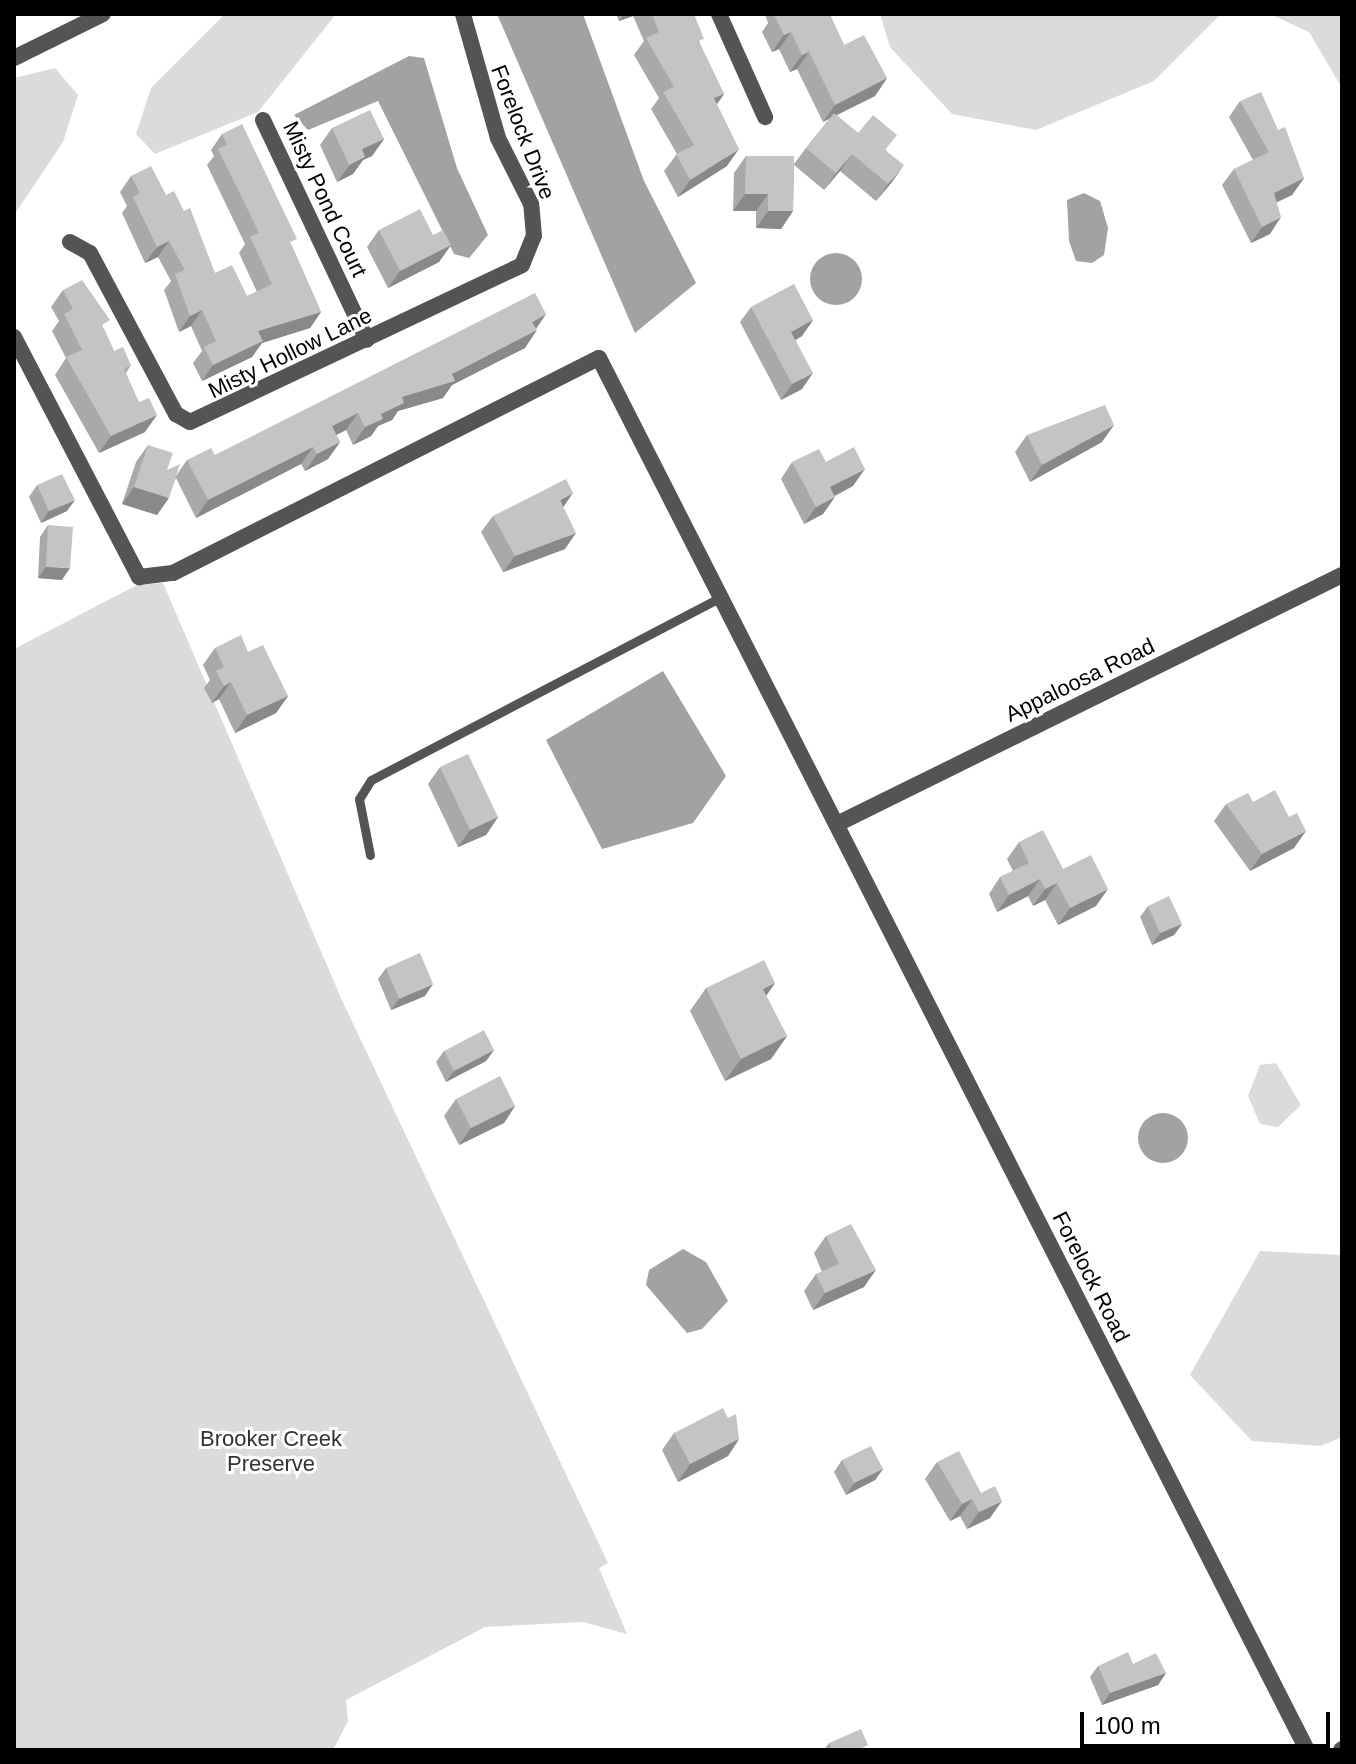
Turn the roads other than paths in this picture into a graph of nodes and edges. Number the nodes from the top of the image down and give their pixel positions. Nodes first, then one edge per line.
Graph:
1 (103, 14) edge
2 (463, 14) edge
3 (719, 14) edge
4 (14, 58) edge
5 (765, 117) dead end
6 (263, 120) dead end
7 (70, 242) dead end
8 (522, 265) joint
9 (14, 337) edge
10 (367, 340) junction
11 (1342, 575) edge
12 (721, 597) junction
13 (837, 824) junction
14 (370, 855) dead end
15 (1307, 1750) edge

1 - 4 street
2 - 8 street, Forelock Drive
3 - 5 street
6 - 10 street, Misty Pond Court
7 - 10 street, Misty Hollow Lane
8 - 10 street, Misty Hollow Lane
9 - 12 street, Forelock Road
11 - 13 street, Appaloosa Road
12 - 13 street, Forelock Road
12 - 14 lane
13 - 15 street, Forelock Road

